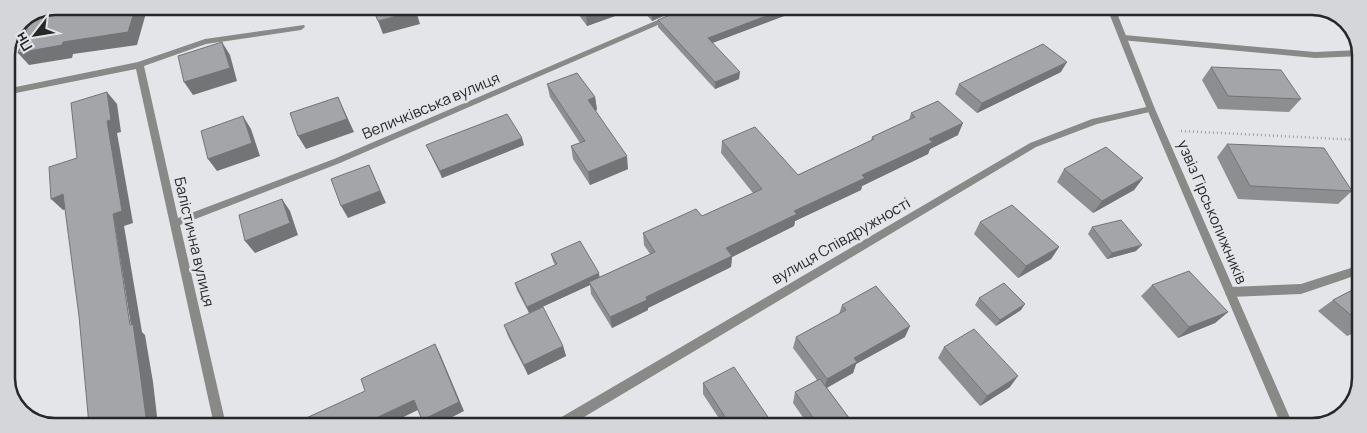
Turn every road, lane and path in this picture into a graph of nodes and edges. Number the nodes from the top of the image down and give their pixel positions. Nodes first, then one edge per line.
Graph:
1 (678, 15) edge
2 (1114, 15) edge
3 (301, 27) dead end
4 (1124, 38) junction
5 (1352, 53) edge
6 (139, 65) junction
7 (15, 90) edge
8 (1151, 109) junction
9 (1161, 130) junction
10 (1352, 140) edge
11 (175, 223) junction
12 (1352, 272) edge
13 (1230, 292) junction
14 (218, 418) edge
15 (571, 418) edge
16 (1284, 418) edge

1 - 11 street, Величківська вулиця
2 - 4 street, узвіз Гірськолижників
3 - 6 street
4 - 5 street
4 - 8 street, узвіз Гірськолижників
6 - 7 street
6 - 11 street, Балістична вулиця
8 - 9 street, узвіз Гірськолижників
8 - 15 street, вулиця Співдружності
9 - 10 path
9 - 13 street, узвіз Гірськолижників
11 - 14 street, Балістична вулиця
12 - 13 street
13 - 16 street, узвіз Гірськолижників

